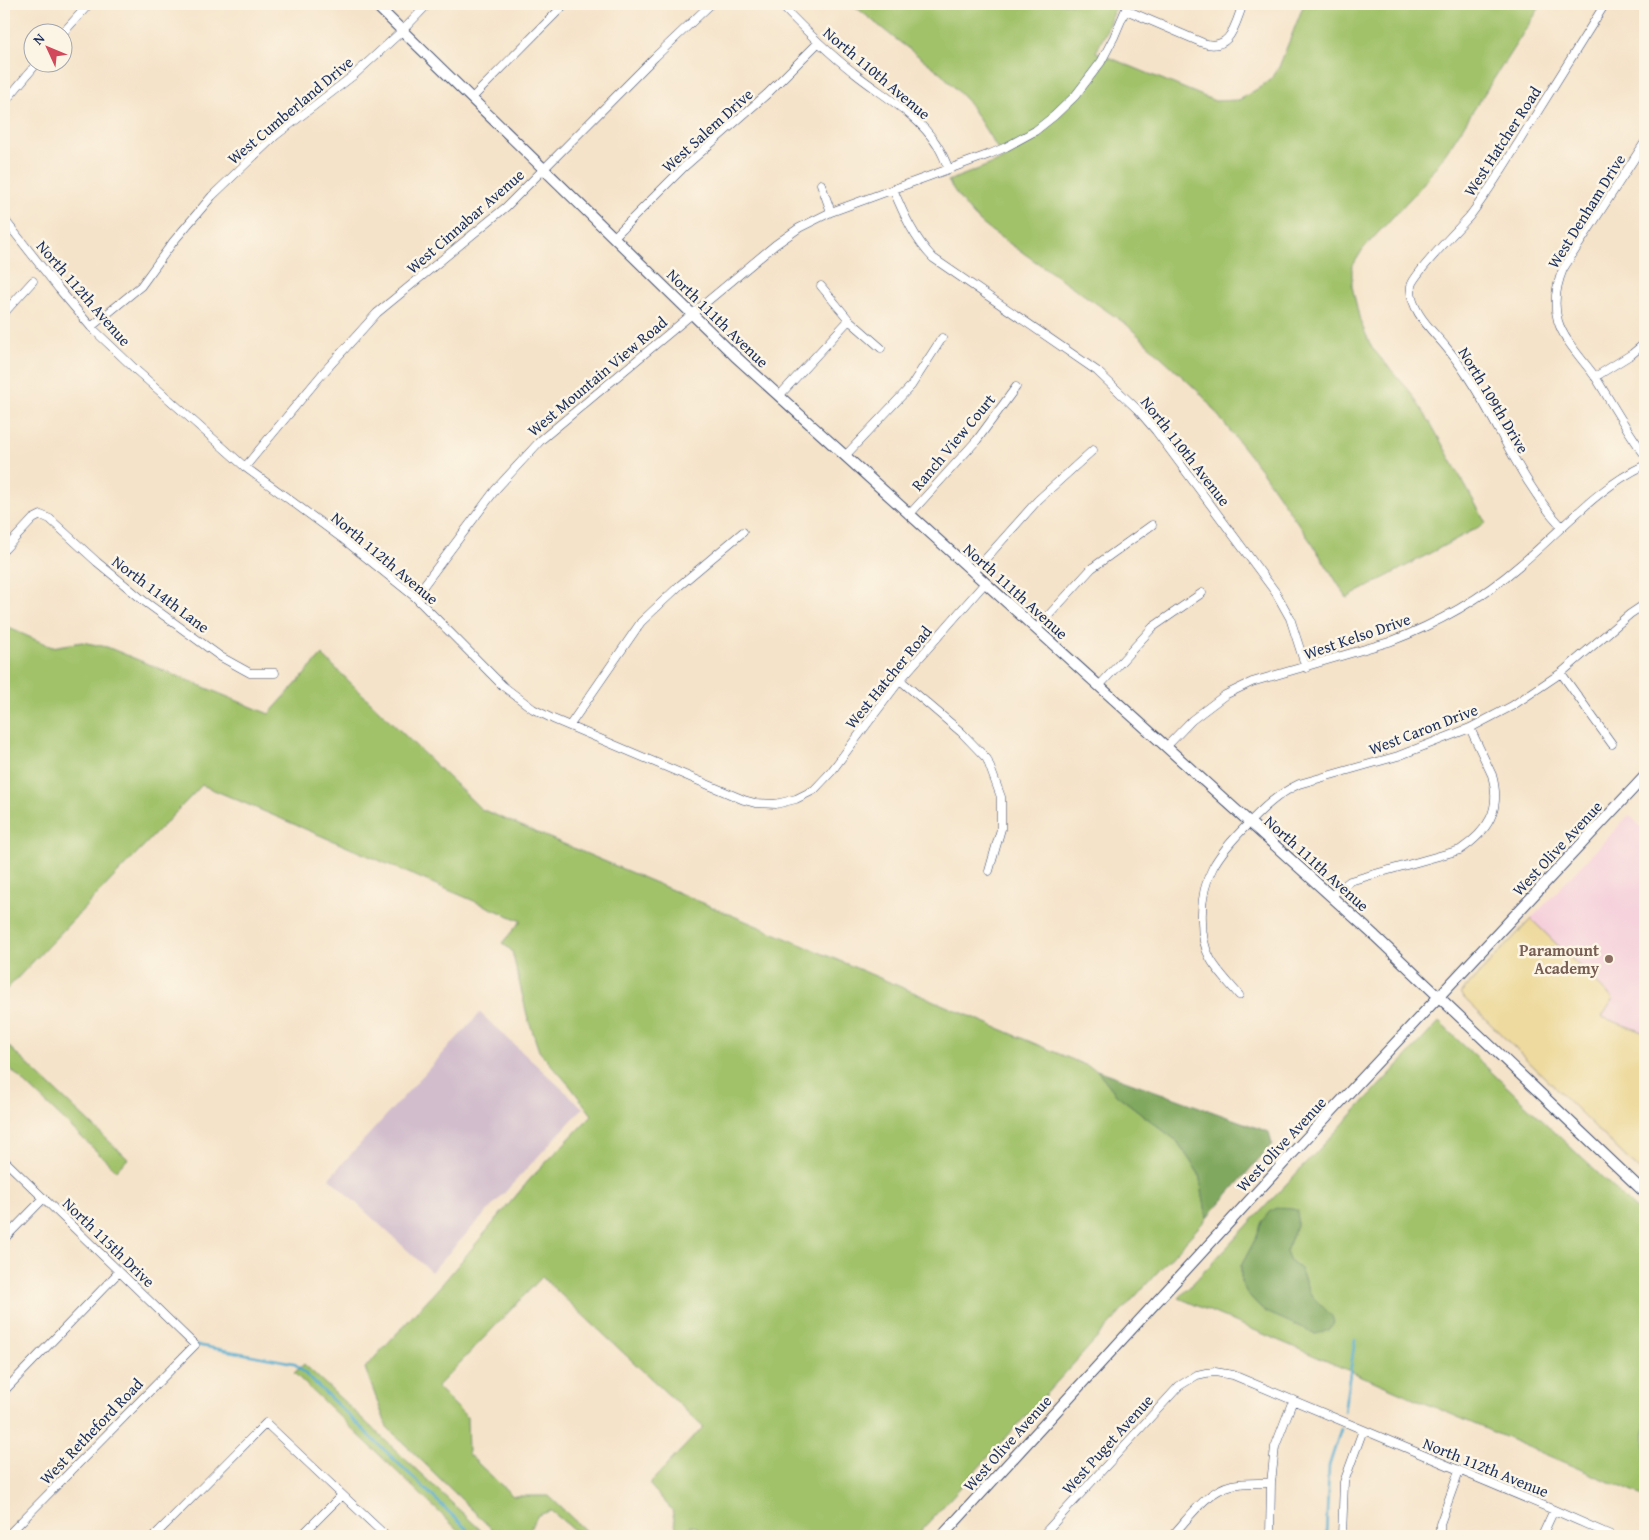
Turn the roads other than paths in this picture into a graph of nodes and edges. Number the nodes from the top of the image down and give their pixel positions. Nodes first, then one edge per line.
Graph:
1 (90, 4) edge
2 (375, 4) edge
3 (428, 4) edge
4 (565, 4) edge
5 (711, 4) edge
6 (780, 4) edge
7 (1243, 4) edge
8 (1605, 4) edge
9 (1127, 7) edge
10 (72, 23) edge
11 (402, 31) junction
12 (818, 43) junction
13 (30, 72) edge
14 (472, 98) junction
15 (4, 103) edge
16 (1645, 142) edge
17 (949, 169) junction
18 (545, 170) junction
19 (821, 184) dead end
20 (893, 189) junction
21 (831, 212) junction
22 (4, 219) edge
23 (614, 237) junction
24 (33, 281) dead end
25 (1411, 284) joint
26 (821, 286) dead end
27 (4, 313) edge
28 (691, 314) junction
29 (849, 320) junction
30 (92, 327) junction
31 (942, 338) dead end
32 (1645, 343) edge
33 (882, 348) dead end
34 (1595, 377) junction
35 (1016, 387) dead end
36 (779, 396) junction
37 (1093, 450) dead end
38 (1645, 455) edge
39 (845, 456) junction
40 (1645, 466) edge
41 (245, 467) junction
42 (909, 514) junction
43 (1152, 525) dead end
44 (1562, 527) junction
45 (743, 532) dead end
46 (4, 550) edge
47 (973, 573) junction
48 (985, 583) junction
49 (1202, 593) dead end
50 (415, 598) junction
51 (1645, 604) edge
52 (1036, 629) junction
53 (1306, 668) junction
54 (1561, 673) junction
55 (275, 674) dead end
56 (900, 680) junction
57 (1099, 686) junction
58 (570, 725) junction
59 (1470, 728) junction
60 (1612, 744) dead end
61 (1166, 747) junction
62 (1645, 776) edge
63 (814, 790) joint
64 (1249, 822) junction
65 (989, 871) dead end
66 (1332, 896) junction
67 (1239, 994) dead end
68 (1439, 996) junction
69 (4, 1160) edge
70 (1645, 1193) edge
71 (44, 1198) junction
72 (4, 1240) edge
73 (119, 1272) junction
74 (194, 1345) joint
75 (4, 1390) edge
76 (1293, 1400) junction
77 (1363, 1430) junction
78 (1459, 1471) junction
79 (1271, 1483) junction
80 (342, 1495) junction
81 (1554, 1510) junction
82 (7, 1536) edge
83 (154, 1536) edge
84 (301, 1536) edge
85 (386, 1536) edge
86 (942, 1536) edge
87 (1042, 1536) edge
88 (1172, 1536) edge
89 (1270, 1536) edge
90 (1342, 1536) edge
91 (1440, 1536) edge
92 (1542, 1536) edge
93 (1612, 1536) edge

1 - 10 street
2 - 11 street, North 111th Avenue
3 - 11 street, West Cumberland Drive
4 - 14 street
5 - 18 street, West Cinnabar Avenue
6 - 12 street, North 110th Avenue
7 - 9 street
8 - 25 street, West Hatcher Road
9 - 17 street, West Mountain View Road
11 - 14 street, North 111th Avenue
11 - 30 street, West Cumberland Drive
12 - 17 street, North 110th Avenue
12 - 23 street, West Salem Drive
13 - 15 street
14 - 18 street, North 111th Avenue
16 - 34 street, West Denham Drive
17 - 20 street, West Mountain View Road
18 - 23 street, North 111th Avenue
18 - 41 street, West Cinnabar Avenue
19 - 21 street
20 - 21 street, West Mountain View Road
20 - 53 street, North 110th Avenue
21 - 28 street, West Mountain View Road
22 - 30 street, North 112th Avenue
23 - 28 street, North 111th Avenue
24 - 27 street
25 - 44 street, North 109th Drive
26 - 29 street
28 - 36 street, North 111th Avenue
28 - 50 street, West Mountain View Road
29 - 33 street
29 - 36 street
30 - 41 street, North 112th Avenue
31 - 39 street
32 - 34 street
34 - 38 street
35 - 42 street, Ranch View Court
36 - 39 street, North 111th Avenue
37 - 47 street
39 - 42 street, North 111th Avenue
40 - 44 street, West Kelso Drive
41 - 50 street, North 112th Avenue
42 - 47 street, North 111th Avenue
43 - 52 street
44 - 53 street, West Kelso Drive
45 - 58 street
46 - 55 street, North 114th Lane
47 - 48 street, North 111th Avenue
48 - 52 street, North 111th Avenue
48 - 56 street, West Hatcher Road
49 - 57 street
50 - 58 street, North 112th Avenue
51 - 54 street, West Caron Drive
52 - 57 street, North 111th Avenue
53 - 61 street, West Kelso Drive
54 - 59 street, West Caron Drive
54 - 60 street
56 - 63 street, West Hatcher Road
56 - 65 street
57 - 61 street, North 111th Avenue
58 - 63 street, North 112th Avenue
59 - 64 street, West Caron Drive
59 - 66 street
61 - 64 street, North 111th Avenue
62 - 68 street, West Olive Avenue
64 - 66 street, North 111th Avenue
64 - 67 street, West Caron Drive
66 - 68 street, North 111th Avenue
68 - 70 street, North 111th Avenue
68 - 86 street, West Olive Avenue
69 - 71 street, North 115th Drive
71 - 72 street
71 - 73 street, North 115th Drive
73 - 74 street, North 115th Drive
73 - 75 street
74 - 82 street, West Retheford Road
76 - 77 street, North 112th Avenue
76 - 79 street
76 - 87 street, West Puget Avenue
77 - 78 street, North 112th Avenue
77 - 90 street
78 - 81 street, North 112th Avenue
78 - 91 street
79 - 88 street
79 - 89 street
80 - 83 street
80 - 84 street
80 - 85 street
81 - 92 street
81 - 93 street, North 112th Avenue

